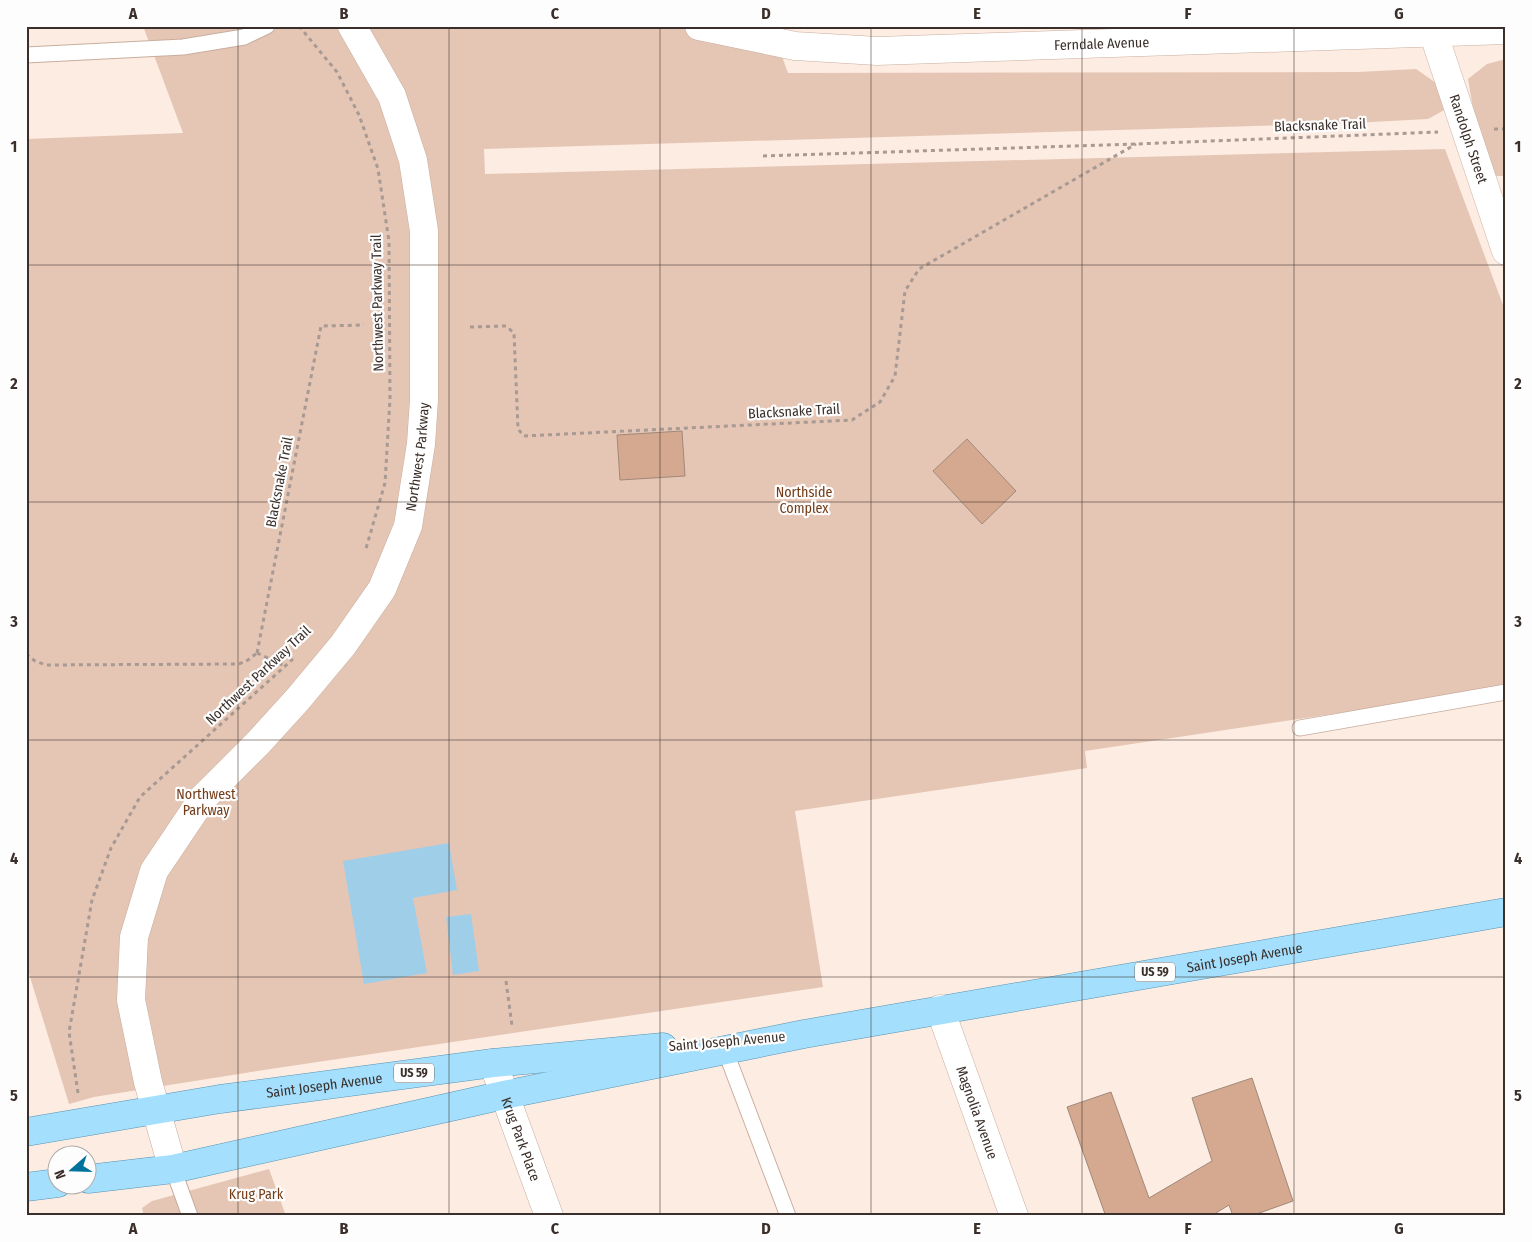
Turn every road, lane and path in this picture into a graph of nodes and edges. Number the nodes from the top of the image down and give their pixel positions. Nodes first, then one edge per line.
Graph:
1 (267, 26) edge
2 (299, 26) edge
3 (352, 26) edge
4 (699, 26) edge
5 (1432, 30) edge
6 (1506, 30) edge
7 (26, 55) edge
8 (1506, 129) edge
9 (1466, 131) junction
10 (1136, 144) junction
11 (763, 156) dead end
12 (1506, 251) edge
13 (364, 325) dead end
14 (470, 326) dead end
15 (365, 554) dead end
16 (257, 653) junction
17 (26, 654) edge
18 (299, 654) dead end
19 (285, 666) junction
20 (1506, 692) edge
21 (1300, 728) dead end
22 (1506, 912) edge
23 (506, 980) dead end
24 (940, 1009) junction
25 (512, 1026) dead end
26 (804, 1034) junction
27 (725, 1050) junction
28 (493, 1063) junction
29 (78, 1093) dead end
30 (504, 1095) junction
31 (157, 1111) junction
32 (26, 1132) edge
33 (173, 1169) junction
34 (98, 1178) edge
35 (48, 1184) edge
36 (26, 1186) edge
37 (190, 1216) edge
38 (548, 1216) edge
39 (788, 1216) edge
40 (1014, 1216) edge

1 - 7 lane
2 - 15 path, Northwest Parkway Trail
3 - 31 street, Northwest Parkway
4 - 5 street, Ferndale Avenue
5 - 6 street, Ferndale Avenue
5 - 9 street, Randolph Street
8 - 9 path, Blacksnake Trail
9 - 10 path, Blacksnake Trail
9 - 12 street, Randolph Street
10 - 11 path, Blacksnake Trail
10 - 14 path, Blacksnake Trail
13 - 16 path, Blacksnake Trail
16 - 17 path
16 - 19 path
18 - 19 path, Northwest Parkway Trail
19 - 29 path, Northwest Parkway Trail
20 - 21 lane
22 - 24 main road, Saint Joseph Avenue / US 59
23 - 25 path
24 - 26 main road, Saint Joseph Avenue / US 59
24 - 40 street, Magnolia Avenue
26 - 27 main road, Saint Joseph Avenue / US 59
26 - 28 main road, Saint Joseph Avenue / US 59
27 - 30 main road, Saint Joseph Avenue / US 59
27 - 39 lane
28 - 30 street, Krug Park Place
28 - 31 main road, Saint Joseph Avenue / US 59
30 - 33 main road, Saint Joseph Avenue / US 59
30 - 38 street, Krug Park Place
31 - 32 main road, Saint Joseph Avenue / US 59
31 - 33 street, Northwest Parkway
33 - 34 main road, Saint Joseph Avenue / US 59
33 - 37 lane
35 - 36 main road

